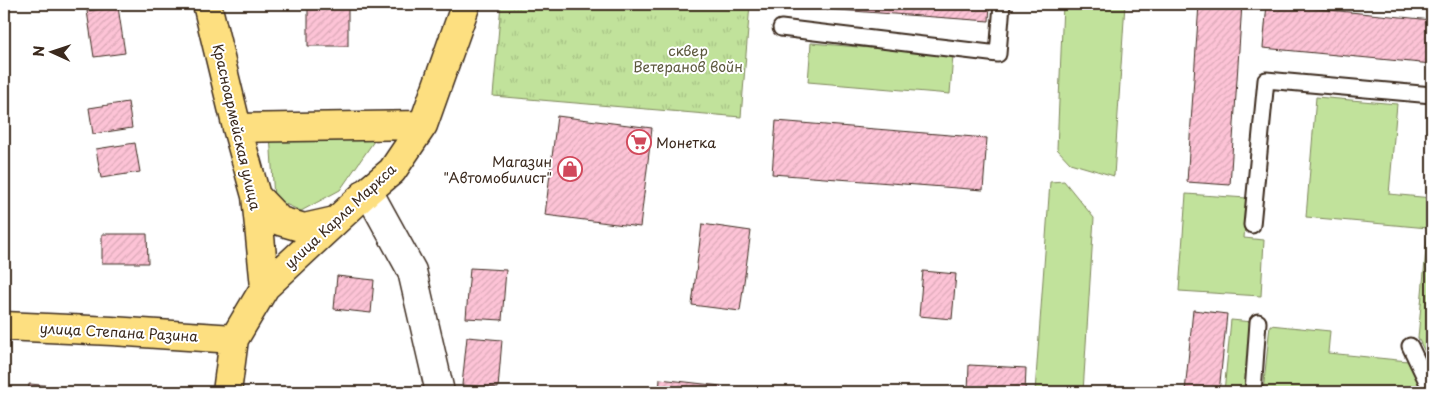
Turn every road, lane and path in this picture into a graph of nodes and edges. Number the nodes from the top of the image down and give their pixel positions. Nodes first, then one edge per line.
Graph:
1 (207, 4) edge
2 (466, 4) edge
3 (1002, 4) edge
4 (781, 28) dead end
5 (1432, 95) edge
6 (423, 125) junction
7 (237, 128) junction
8 (368, 191) junction
9 (256, 196) junction
10 (335, 221) junction
11 (1252, 225) dead end
12 (265, 287) junction
13 (1258, 322) dead end
14 (4, 326) edge
15 (234, 339) junction
16 (1410, 346) dead end
17 (227, 392) edge
18 (440, 392) edge
19 (1253, 392) edge
20 (1432, 392) edge

1 - 7 main road, Красноармейская улица
2 - 6 main road, улица Карла Маркса
3 - 4 lane
5 - 11 lane
6 - 7 main road
6 - 8 main road, улица Карла Маркса
7 - 9 main road, Красноармейская улица
8 - 10 main road, улица Карла Маркса
8 - 18 street
9 - 10 main road
9 - 12 main road, Красноармейская улица
10 - 12 main road, улица Карла Маркса
12 - 15 main road
13 - 19 lane
14 - 15 main road, улица Степана Разина
15 - 17 main road
16 - 20 lane

